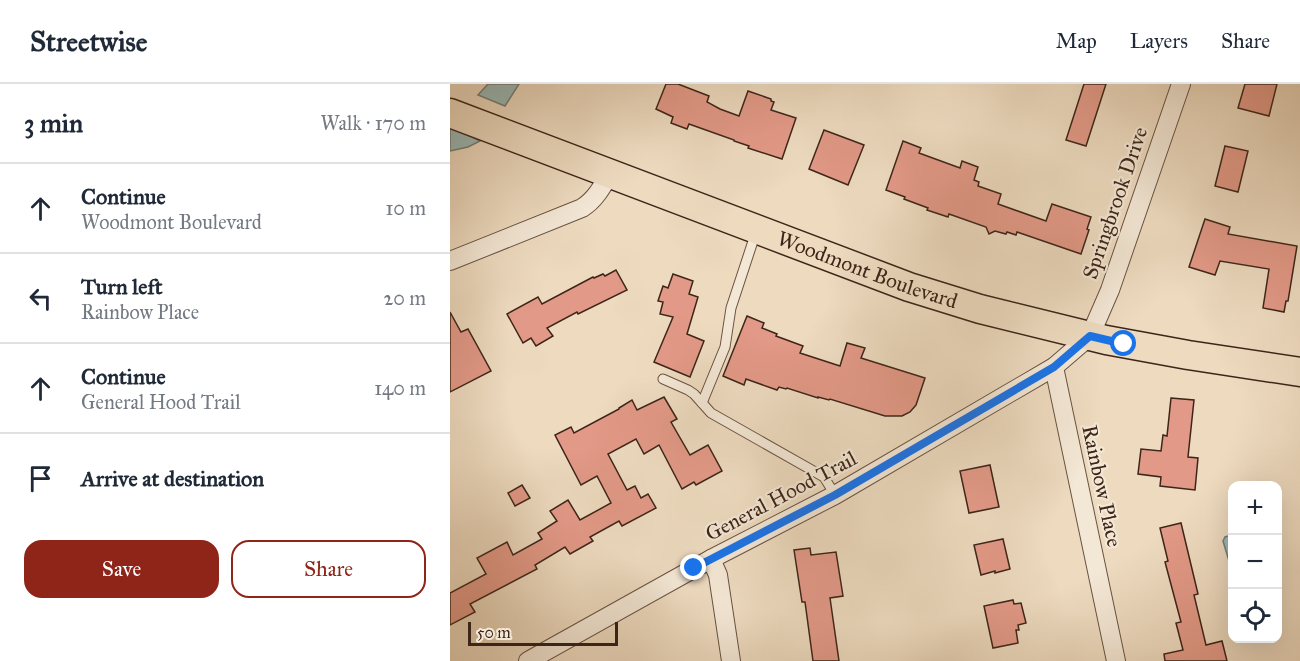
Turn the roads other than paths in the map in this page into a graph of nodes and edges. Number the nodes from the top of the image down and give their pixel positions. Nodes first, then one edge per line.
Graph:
1 (1181, 84) edge
2 (450, 113) edge
3 (610, 173) junction
4 (756, 229) junction
5 (450, 261) edge
6 (1090, 336) junction
7 (1054, 367) junction
8 (1300, 372) edge
9 (663, 379) dead end
10 (702, 403) junction
11 (835, 495) junction
12 (711, 559) junction
13 (528, 661) edge
14 (731, 661) edge
15 (1116, 661) edge

1 - 6 street, Springbrook Drive
2 - 3 main road, Woodmont Boulevard
3 - 4 main road, Woodmont Boulevard
3 - 5 street
4 - 6 main road, Woodmont Boulevard
4 - 10 lane
6 - 7 street
6 - 8 main road, Woodmont Boulevard
7 - 11 street, General Hood Trail
7 - 15 street, Rainbow Place
9 - 10 lane
10 - 11 lane
11 - 12 street, General Hood Trail
12 - 13 street, General Hood Trail
12 - 14 street

